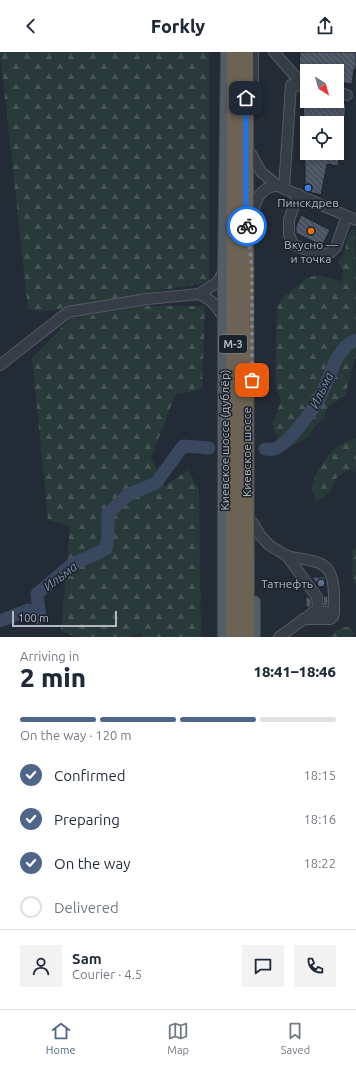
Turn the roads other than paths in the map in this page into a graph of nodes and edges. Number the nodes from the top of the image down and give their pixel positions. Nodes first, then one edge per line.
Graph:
1 (227, 52) edge
2 (234, 52) edge
3 (246, 52) edge
4 (253, 52) edge
5 (274, 52) edge
6 (300, 81) edge
7 (300, 86) edge
8 (252, 155) junction
9 (281, 187) junction
10 (298, 194) junction
11 (248, 214) junction
12 (351, 218) edge
13 (224, 269) junction
14 (199, 294) junction
15 (224, 320) junction
16 (0, 365) edge
17 (253, 523) junction
18 (287, 556) junction
19 (313, 612) junction
20 (334, 612) junction
21 (303, 619) junction
22 (224, 637) edge
23 (233, 637) edge
24 (247, 637) edge
25 (254, 637) edge
26 (279, 637) edge

1 - 13 main road, Киевское шоссе (дублёр)
2 - 23 highway, Киевское шоссе / М-3
3 - 11 highway, Киевское шоссе / М-3
4 - 8 street
5 - 6 street
7 - 9 street
8 - 9 street
8 - 11 street
9 - 10 street
9 - 11 street
10 - 12 street
10 - 12 street
11 - 17 main road
11 - 24 highway, Киевское шоссе / М-3
13 - 14 street
13 - 15 main road, Киевское шоссе (дублёр)
14 - 15 street
14 - 16 street
15 - 22 main road, Киевское шоссе (дублёр)
17 - 18 street
17 - 25 main road
18 - 19 street
18 - 20 street
19 - 20 street
19 - 21 street
20 - 21 street
21 - 26 street

